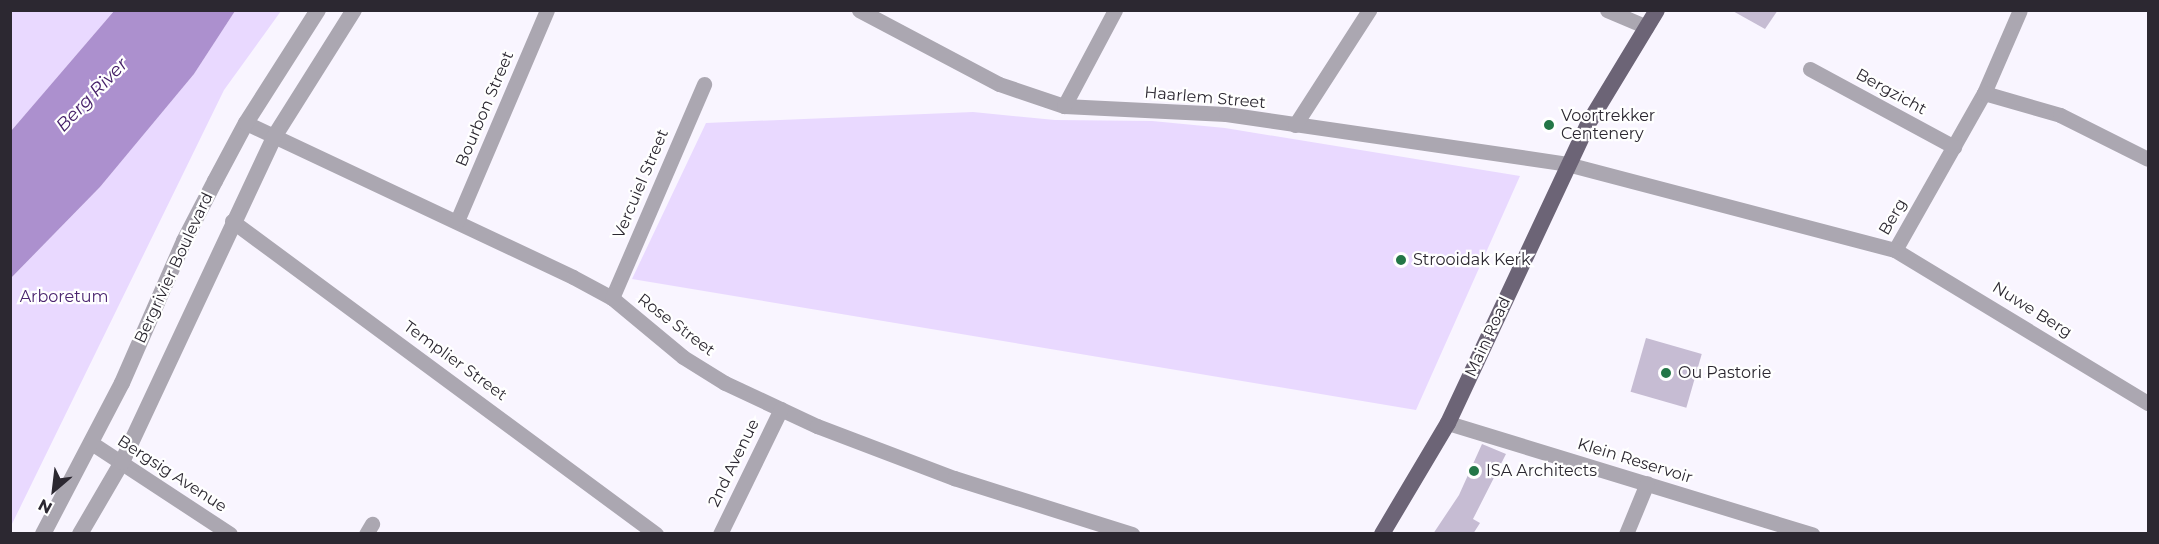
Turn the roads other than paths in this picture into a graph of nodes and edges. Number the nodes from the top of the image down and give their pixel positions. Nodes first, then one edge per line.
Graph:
1 (318, 10) edge
2 (354, 10) edge
3 (547, 10) edge
4 (858, 10) edge
5 (1115, 10) edge
6 (1369, 10) edge
7 (1607, 10) edge
8 (1657, 10) edge
9 (2020, 10) edge
10 (1647, 27) junction
11 (1810, 69) dead end
12 (704, 84) dead end
13 (1984, 93) junction
14 (1064, 106) junction
15 (246, 123) junction
16 (1295, 125) junction
17 (274, 137) junction
18 (1954, 147) junction
19 (2148, 159) edge
20 (1567, 164) junction
21 (232, 220) junction
22 (457, 221) junction
23 (1895, 249) junction
24 (612, 298) junction
25 (2148, 403) edge
26 (781, 409) junction
27 (1448, 423) junction
28 (93, 444) junction
29 (122, 462) junction
30 (1647, 483) junction
31 (43, 534) edge
32 (80, 534) edge
33 (230, 534) edge
34 (656, 534) edge
35 (720, 534) edge
36 (1132, 534) edge
37 (1382, 534) edge
38 (1626, 534) edge
39 (1812, 534) edge

1 - 15 street, Bergrivier Boulevard
2 - 17 street, Bergrivier Boulevard
3 - 22 street, Bourbon Street
4 - 14 street, Haarlem Street
5 - 14 street
6 - 16 street
7 - 10 street
8 - 10 main road, Main Road
9 - 13 street, Berg
10 - 20 main road, Main Road
11 - 18 street, Bergzicht
12 - 24 street, Vercuiel Street
13 - 18 street, Berg
13 - 19 street
14 - 16 street, Haarlem Street
15 - 17 street, Rose Street
15 - 28 street, Bergrivier Boulevard
16 - 20 street, Haarlem Street
17 - 21 street, Bergrivier Boulevard
17 - 22 street, Rose Street
18 - 23 street, Berg
20 - 23 street, Berg
20 - 27 main road, Main Road
21 - 29 street, Bergrivier Boulevard
21 - 34 street, Templier Street
22 - 24 street, Rose Street
23 - 25 street, Nuwe Berg
24 - 26 street, Rose Street
26 - 35 street, 2nd Avenue
26 - 36 street, Rose Street
27 - 30 street, Klein Reservoir
27 - 37 main road, Main Road
28 - 29 street, Bergsig Avenue
28 - 31 street, Bergrivier Boulevard
29 - 32 street, Bergrivier Boulevard
29 - 33 street, Bergsig Avenue
30 - 38 street
30 - 39 street, Klein Reservoir

